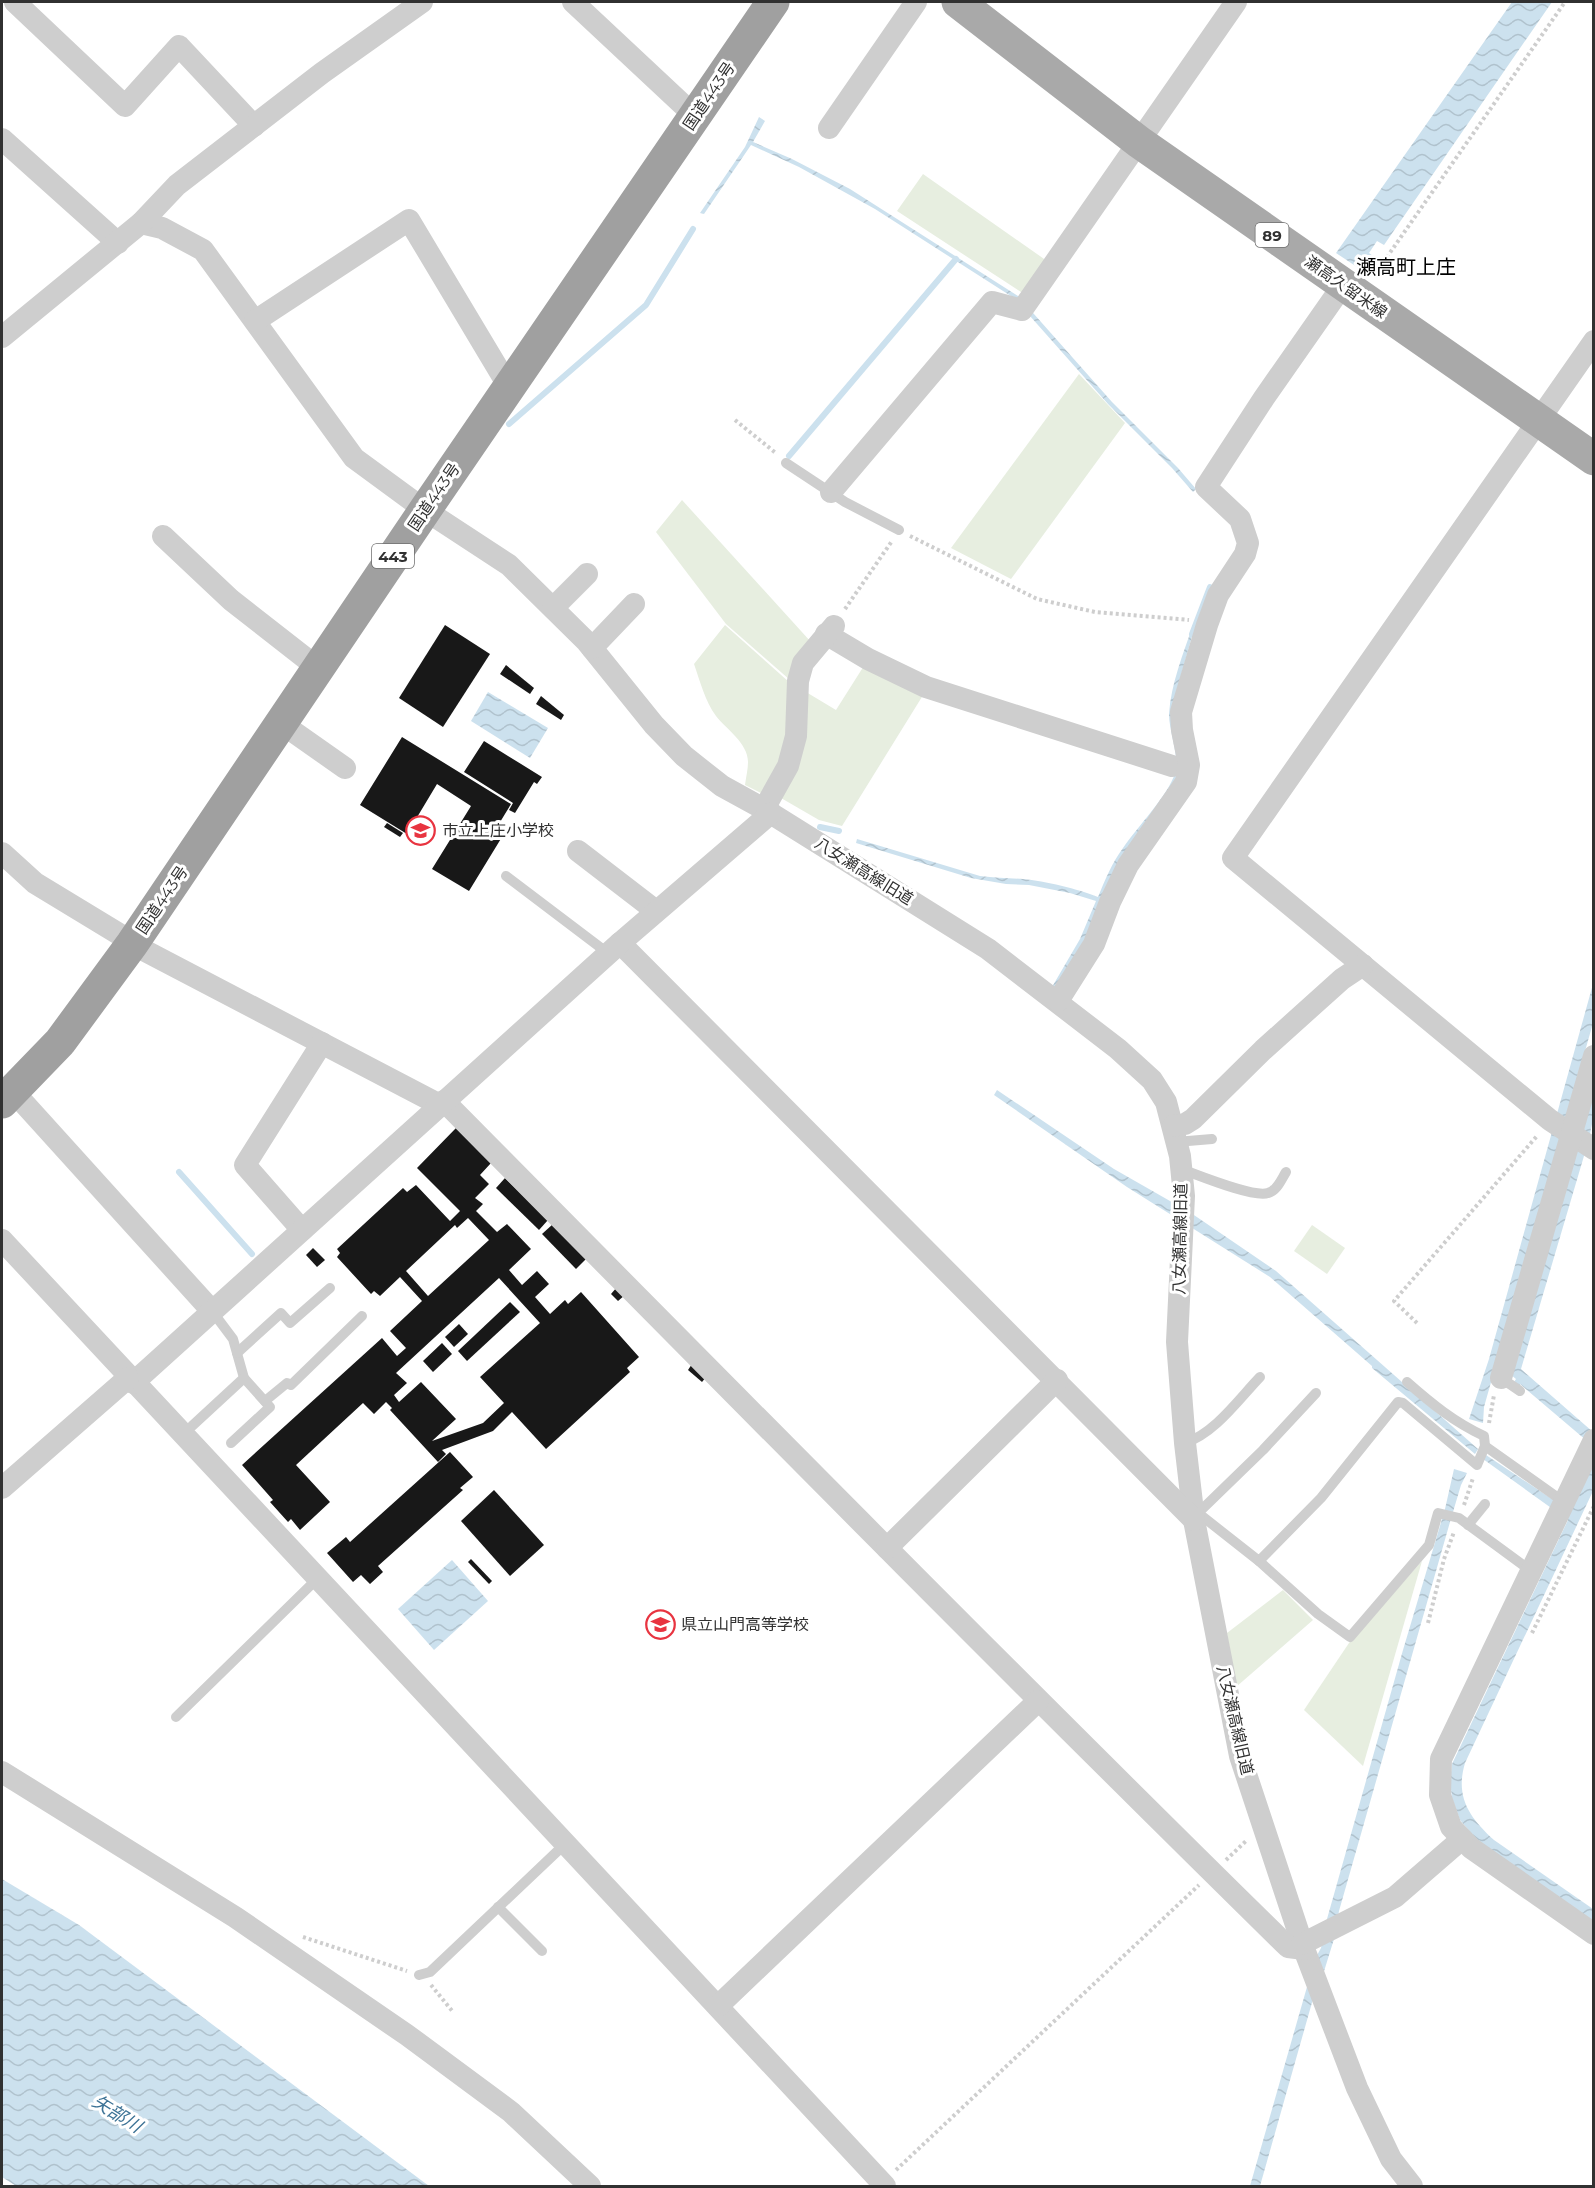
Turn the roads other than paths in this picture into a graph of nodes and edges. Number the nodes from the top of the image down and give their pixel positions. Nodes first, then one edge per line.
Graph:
1 (15, 2) edge
2 (422, 2) edge
3 (573, 2) edge
4 (773, 2) edge
5 (916, 2) edge
6 (958, 2) edge
7 (1236, 2) edge
8 (696, 117) junction
9 (254, 126) junction
10 (830, 128) dead end
11 (2, 139) edge
12 (1139, 142) junction
13 (141, 223) junction
14 (118, 243) junction
15 (1351, 291) junction
16 (255, 321) junction
17 (2, 337) edge
18 (1593, 341) edge
19 (509, 387) junction
20 (1538, 421) junction
21 (1593, 459) edge
22 (786, 462) road end
23 (831, 492) junction
24 (425, 510) junction
25 (899, 530) road end
26 (164, 536) dead end
27 (586, 574) dead end
28 (634, 604) dead end
29 (553, 608) junction
30 (592, 648) junction
31 (318, 668) junction
32 (281, 723) junction
33 (1172, 766) dead end
34 (345, 768) dead end
35 (768, 811) junction
36 (578, 851) dead end
37 (2, 853) edge
38 (506, 876) dead end
39 (656, 911) junction
40 (126, 939) junction
41 (615, 948) junction
42 (1363, 965) junction
43 (1058, 1001) junction
44 (322, 1043) junction
45 (1593, 1056) edge
46 (11, 1101) edge
47 (442, 1103) junction
48 (1174, 1134) junction
49 (1571, 1134) junction
50 (1212, 1139) dead end
51 (1593, 1149) edge
52 (1181, 1169) junction
53 (1286, 1172) dead end
54 (302, 1230) junction
55 (2, 1240) edge
56 (330, 1288) dead end
57 (212, 1311) junction
58 (362, 1316) dead end
59 (237, 1353) junction
60 (1260, 1377) dead end
61 (244, 1378) junction
62 (1501, 1378) joint
63 (131, 1380) junction
64 (1057, 1380) junction
65 (1407, 1382) dead end
66 (1520, 1391) dead end
67 (1316, 1393) dead end
68 (265, 1401) junction
69 (192, 1426) dead end
70 (1593, 1440) edge
71 (1485, 1441) junction
72 (231, 1443) dead end
73 (1185, 1443) junction
74 (2, 1488) edge
75 (1564, 1502) junction
76 (1485, 1504) dead end
77 (1195, 1517) junction
78 (1463, 1522) junction
79 (887, 1548) junction
80 (1259, 1561) junction
81 (1531, 1571) junction
82 (317, 1580) junction
83 (1038, 1701) junction
84 (176, 1717) dead end
85 (2, 1772) edge
86 (1462, 1839) junction
87 (565, 1844) junction
88 (498, 1907) junction
89 (1593, 1934) edge
90 (1303, 1946) junction
91 (542, 1951) dead end
92 (421, 1974) road end
93 (718, 2006) junction
94 (884, 2185) edge
95 (590, 2187) edge
96 (1412, 2187) edge

1 - 9 street
2 - 9 street
3 - 8 street
4 - 8 highway, 国道443号 / 443
5 - 10 street
6 - 12 main road, 瀬高久留米線 / 89
7 - 12 street
8 - 19 highway, 国道443号 / 443
9 - 13 street
11 - 14 street
12 - 15 main road, 瀬高久留米線 / 89
12 - 23 street
13 - 14 street
13 - 16 street, 八女瀬高線旧道
14 - 17 street
15 - 20 main road, 瀬高久留米線 / 89
15 - 43 street
16 - 19 street
16 - 24 street, 八女瀬高線旧道
18 - 20 street
19 - 24 highway, 国道443号 / 443
20 - 21 main road, 瀬高久留米線 / 89
20 - 42 street
22 - 23 lane
23 - 25 lane
24 - 29 street, 八女瀬高線旧道
24 - 31 highway, 国道443号 / 443
26 - 31 street
27 - 29 street
28 - 30 street
29 - 30 street, 八女瀬高線旧道
30 - 35 street, 八女瀬高線旧道
31 - 32 highway, 国道443号 / 443
32 - 34 street
32 - 40 highway, 国道443号 / 443
33 - 35 street
35 - 39 street
35 - 43 street, 八女瀬高線旧道
36 - 39 street
37 - 40 street
38 - 41 lane
39 - 41 street
40 - 44 street
40 - 46 highway, 国道443号 / 443
41 - 47 street
41 - 64 street
42 - 48 street
42 - 49 street
43 - 48 street, 八女瀬高線旧道
44 - 47 street
44 - 54 street
45 - 49 street
46 - 57 street
47 - 54 street
47 - 79 street
48 - 50 lane
48 - 52 street, 八女瀬高線旧道
49 - 51 street
49 - 62 street
52 - 53 lane
52 - 73 street, 八女瀬高線旧道
54 - 57 street
55 - 63 street
56 - 59 lane
57 - 59 lane
57 - 63 street
58 - 68 lane
59 - 61 lane
60 - 73 lane
61 - 68 lane
61 - 69 lane
62 - 66 lane
63 - 74 street
63 - 82 street
64 - 77 street
64 - 79 street
65 - 71 lane
67 - 77 lane
68 - 72 lane
70 - 75 street
71 - 75 lane
71 - 80 lane
73 - 77 street, 八女瀬高線旧道
75 - 81 street
76 - 78 lane
77 - 80 lane
77 - 90 street, 八女瀬高線旧道
78 - 80 lane
78 - 81 lane
79 - 83 street
81 - 86 street
82 - 84 lane
82 - 87 street
83 - 90 street
83 - 93 street
85 - 95 street
86 - 89 street
86 - 90 street
87 - 88 lane
87 - 93 street
88 - 91 lane
88 - 92 lane
90 - 96 street, 八女瀬高線旧道
93 - 94 street

